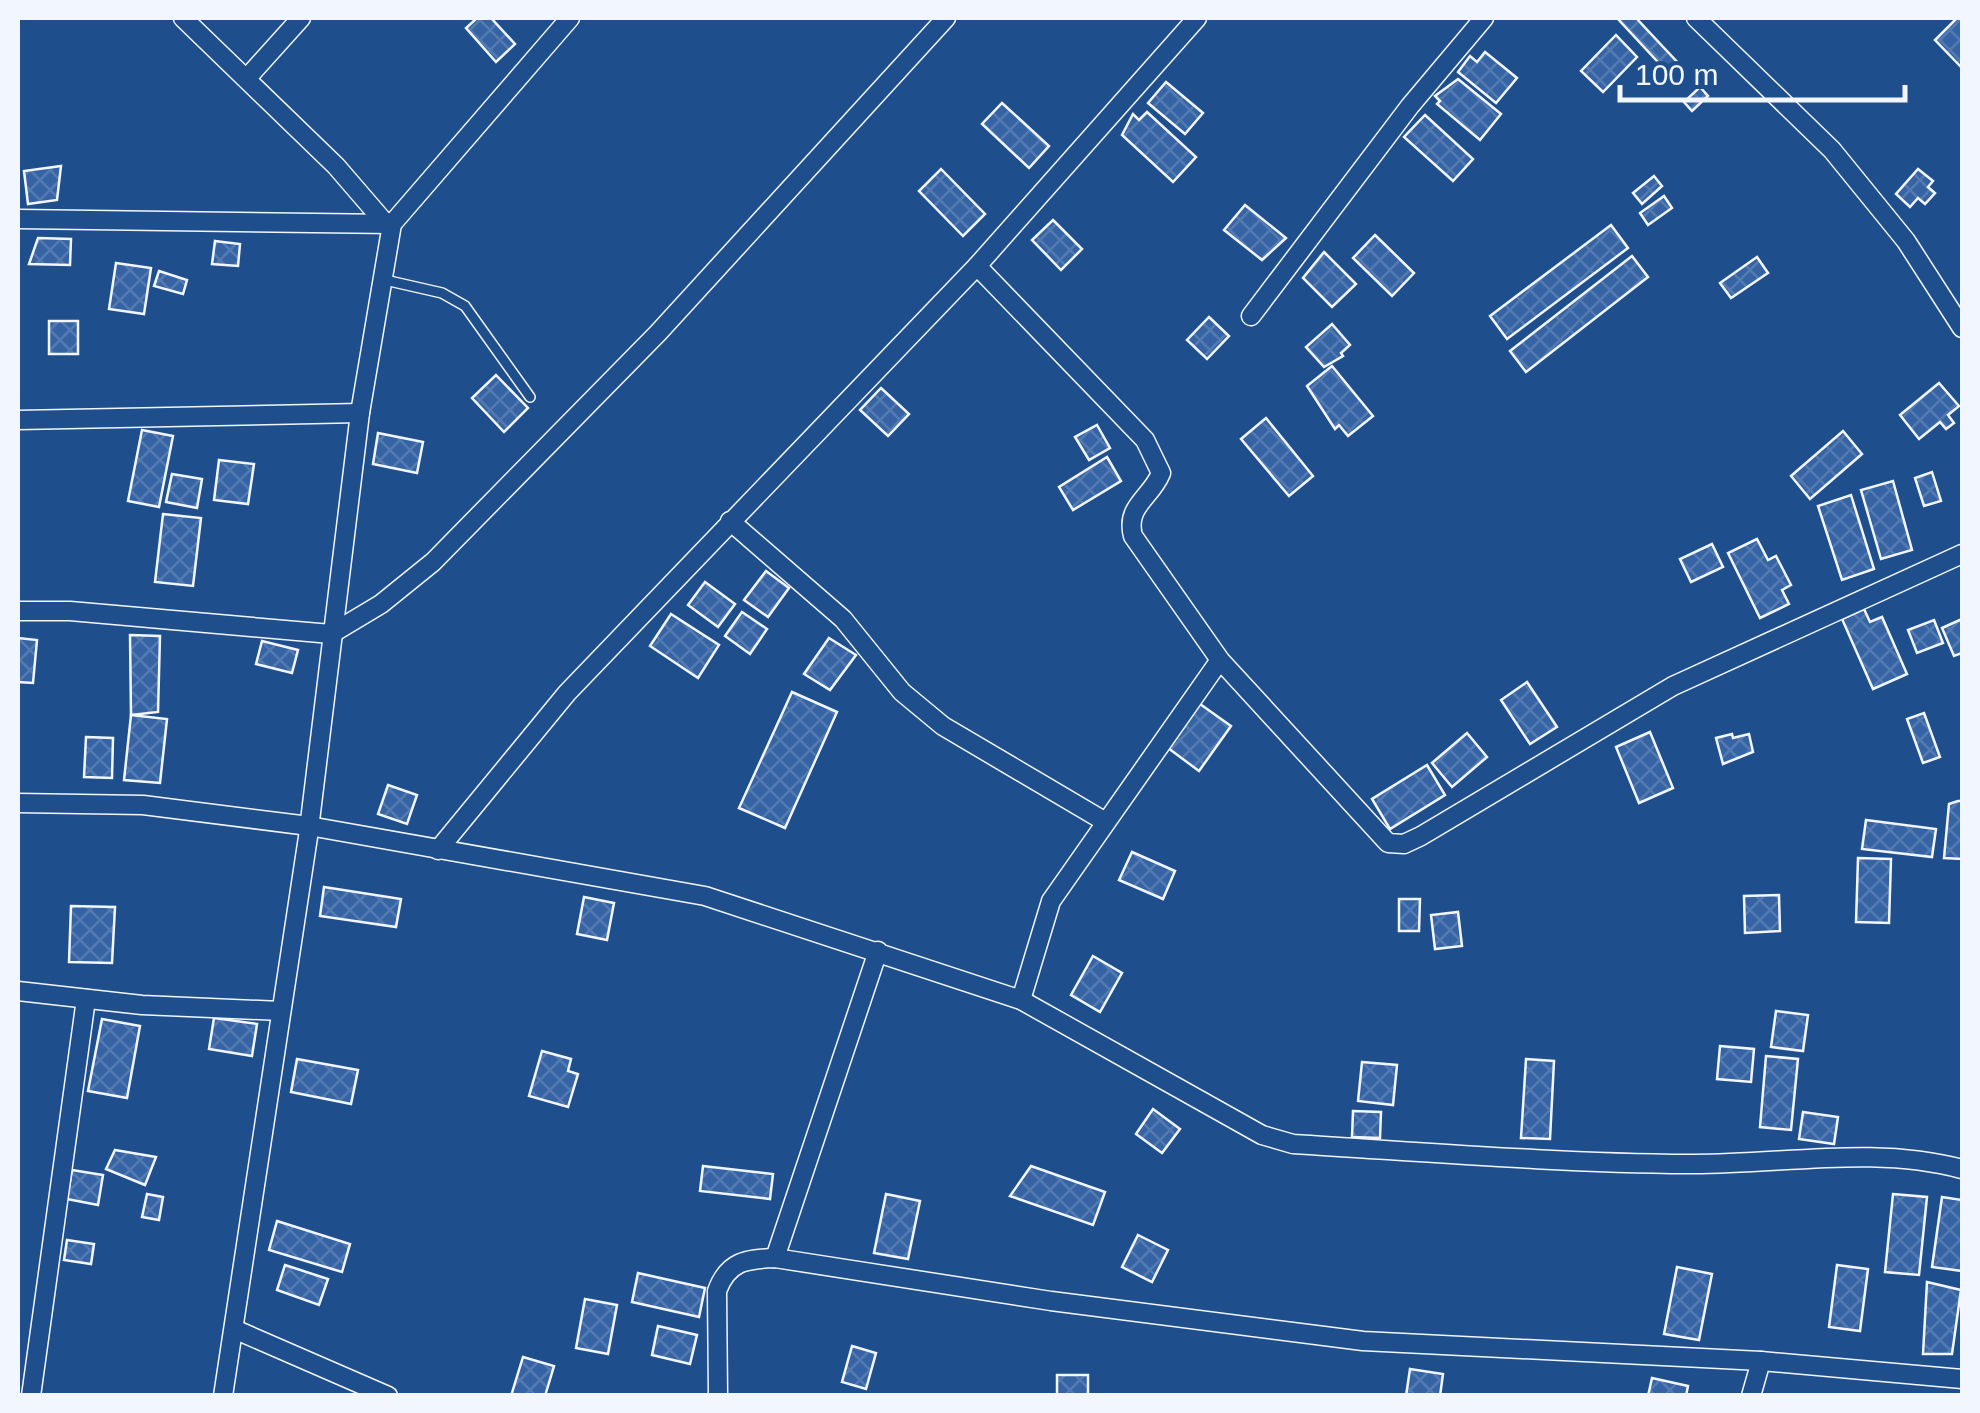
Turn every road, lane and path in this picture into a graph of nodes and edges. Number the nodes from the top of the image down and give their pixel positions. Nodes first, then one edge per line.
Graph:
1 (183, 18) edge
2 (302, 18) edge
3 (570, 18) edge
4 (946, 18) edge
5 (1197, 18) edge
6 (1484, 18) edge
7 (1696, 18) edge
8 (246, 78) junction
9 (18, 218) edge
10 (389, 224) junction
11 (977, 266) junction
12 (384, 280) junction
13 (1251, 316) dead end
14 (1962, 322) edge
15 (530, 398) dead end
16 (360, 413) junction
17 (18, 420) edge
18 (730, 520) junction
19 (1962, 554) edge
20 (18, 611) edge
21 (331, 634) junction
22 (1220, 660) junction
23 (18, 803) edge
24 (1104, 821) junction
25 (309, 826) junction
26 (438, 850) junction
27 (878, 951) junction
28 (18, 992) edge
29 (86, 999) junction
30 (1020, 1000) junction
31 (282, 1011) junction
32 (1962, 1169) edge
33 (775, 1258) junction
34 (234, 1328) junction
35 (1761, 1361) junction
36 (1953, 1384) edge
37 (31, 1396) edge
38 (223, 1396) edge
39 (388, 1396) edge
40 (718, 1396) edge
41 (1751, 1396) edge

1 - 8 street
2 - 8 street
3 - 10 street
4 - 21 street
5 - 11 street
6 - 13 street
7 - 14 street
8 - 10 street
9 - 10 street
10 - 12 street
11 - 18 street
11 - 22 street
12 - 15 lane
12 - 16 street
16 - 17 street
16 - 21 street
18 - 24 street
18 - 26 street
19 - 22 street
20 - 21 street
21 - 25 street
22 - 24 street
23 - 25 street
24 - 30 street
25 - 26 street
25 - 31 street
26 - 27 street
27 - 30 street
27 - 33 street
28 - 29 street
29 - 31 street
29 - 37 street
30 - 32 street
31 - 34 street
33 - 35 street
33 - 40 street
34 - 38 street
34 - 39 street
35 - 36 street
35 - 41 street

